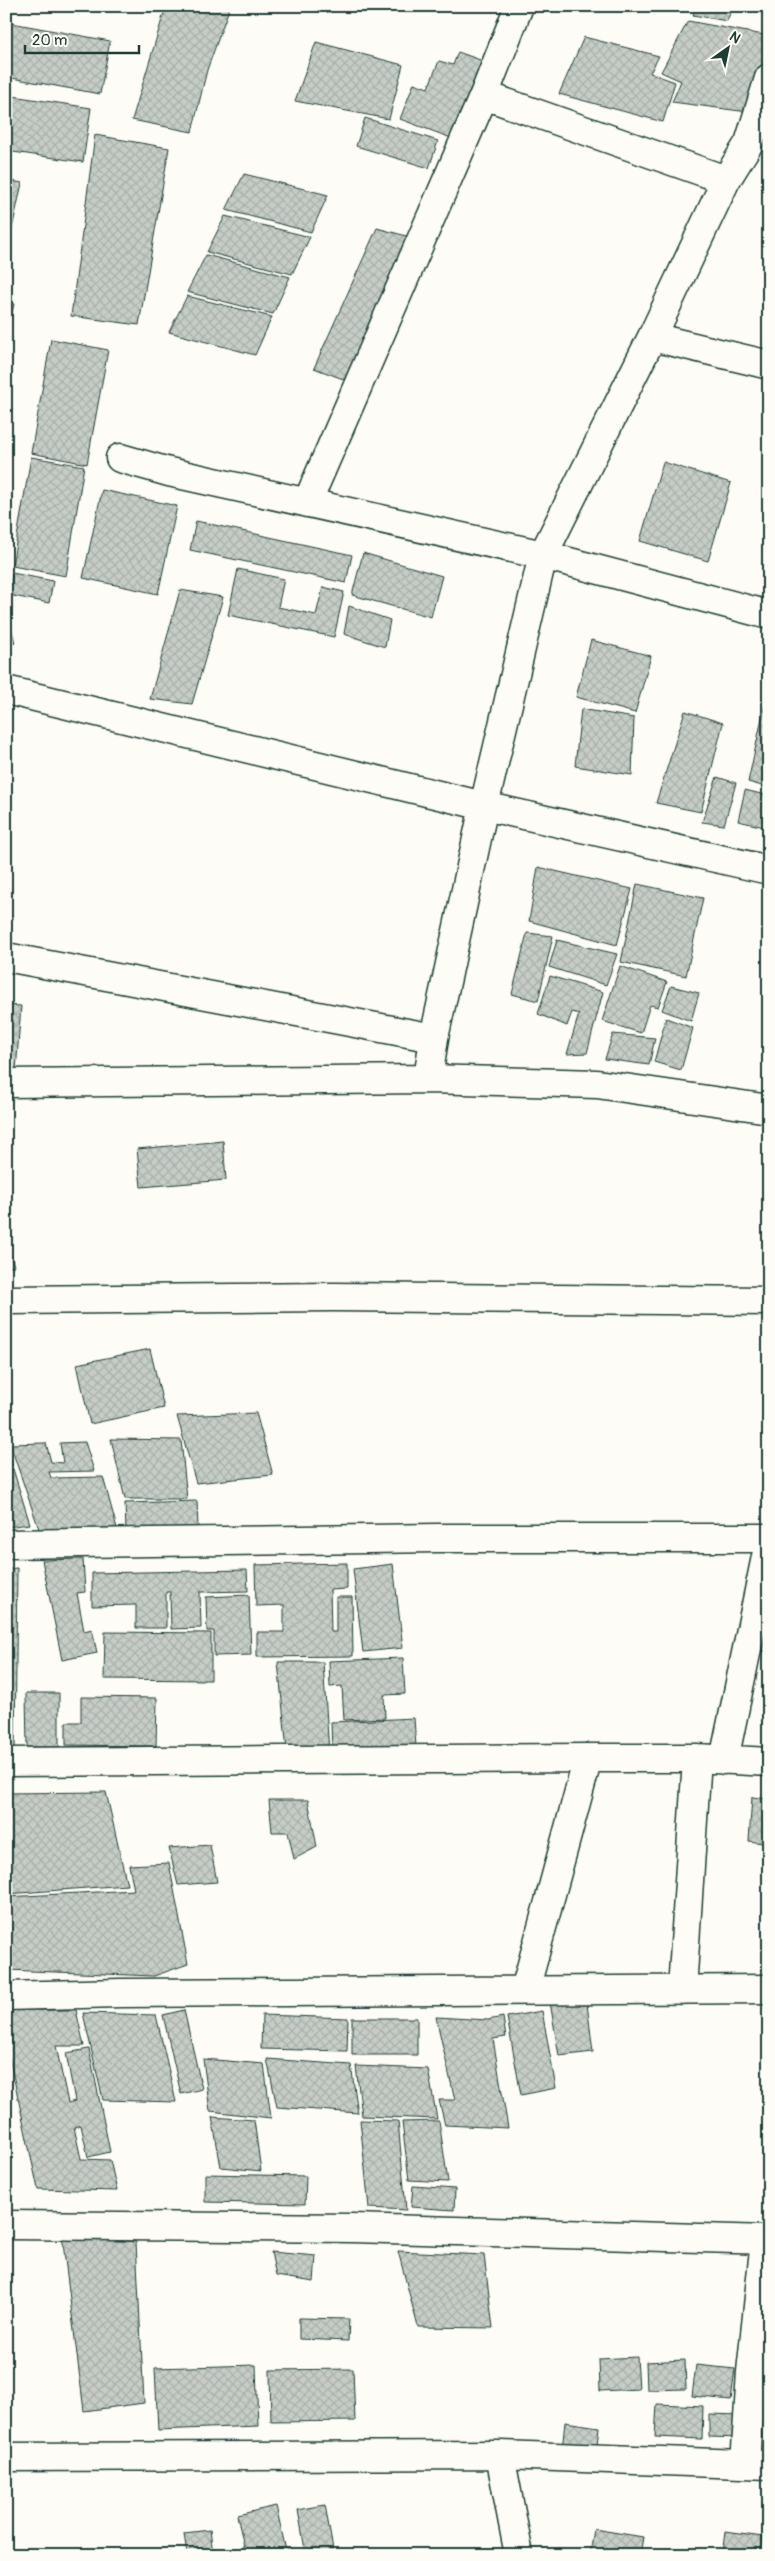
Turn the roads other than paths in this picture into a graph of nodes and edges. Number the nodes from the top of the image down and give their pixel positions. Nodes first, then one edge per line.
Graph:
1 (518, 6) edge
2 (769, 78) edge
3 (484, 94) junction
4 (759, 145) edge
5 (726, 180) junction
6 (652, 337) junction
7 (769, 365) edge
8 (120, 458) dead end
9 (307, 503) junction
10 (543, 555) junction
11 (769, 615) edge
12 (6, 690) edge
13 (484, 806) junction
14 (769, 870) edge
15 (6, 957) edge
16 (434, 1038) junction
17 (428, 1079) junction
18 (6, 1083) edge
19 (769, 1109) edge
20 (6, 1300) edge
21 (769, 1301) edge
22 (769, 1538) edge
23 (769, 1542) edge
24 (6, 1544) edge
25 (588, 1758) junction
26 (697, 1758) junction
27 (724, 1760) junction
28 (6, 1762) edge
29 (769, 1762) edge
30 (769, 1989) edge
31 (525, 1990) junction
32 (682, 1990) junction
33 (6, 1996) edge
34 (6, 2225) edge
35 (767, 2240) edge
36 (500, 2455) junction
37 (6, 2457) edge
38 (757, 2464) edge
39 (520, 2555) edge

1 - 3 street
2 - 4 street
3 - 5 street
3 - 9 street
4 - 5 street
5 - 6 street
6 - 7 street
6 - 10 street
8 - 9 street
9 - 10 street
10 - 11 street
10 - 13 street
12 - 13 street
13 - 14 street
13 - 16 street
15 - 16 street
16 - 17 street
17 - 18 street
17 - 19 street
20 - 21 street
22 - 24 street
23 - 27 street
25 - 26 street
25 - 28 street
25 - 31 street
26 - 27 street
26 - 32 street
27 - 29 street
30 - 32 street
31 - 32 street
31 - 33 street
34 - 35 street
35 - 38 street
36 - 37 street
36 - 38 street
36 - 39 street

